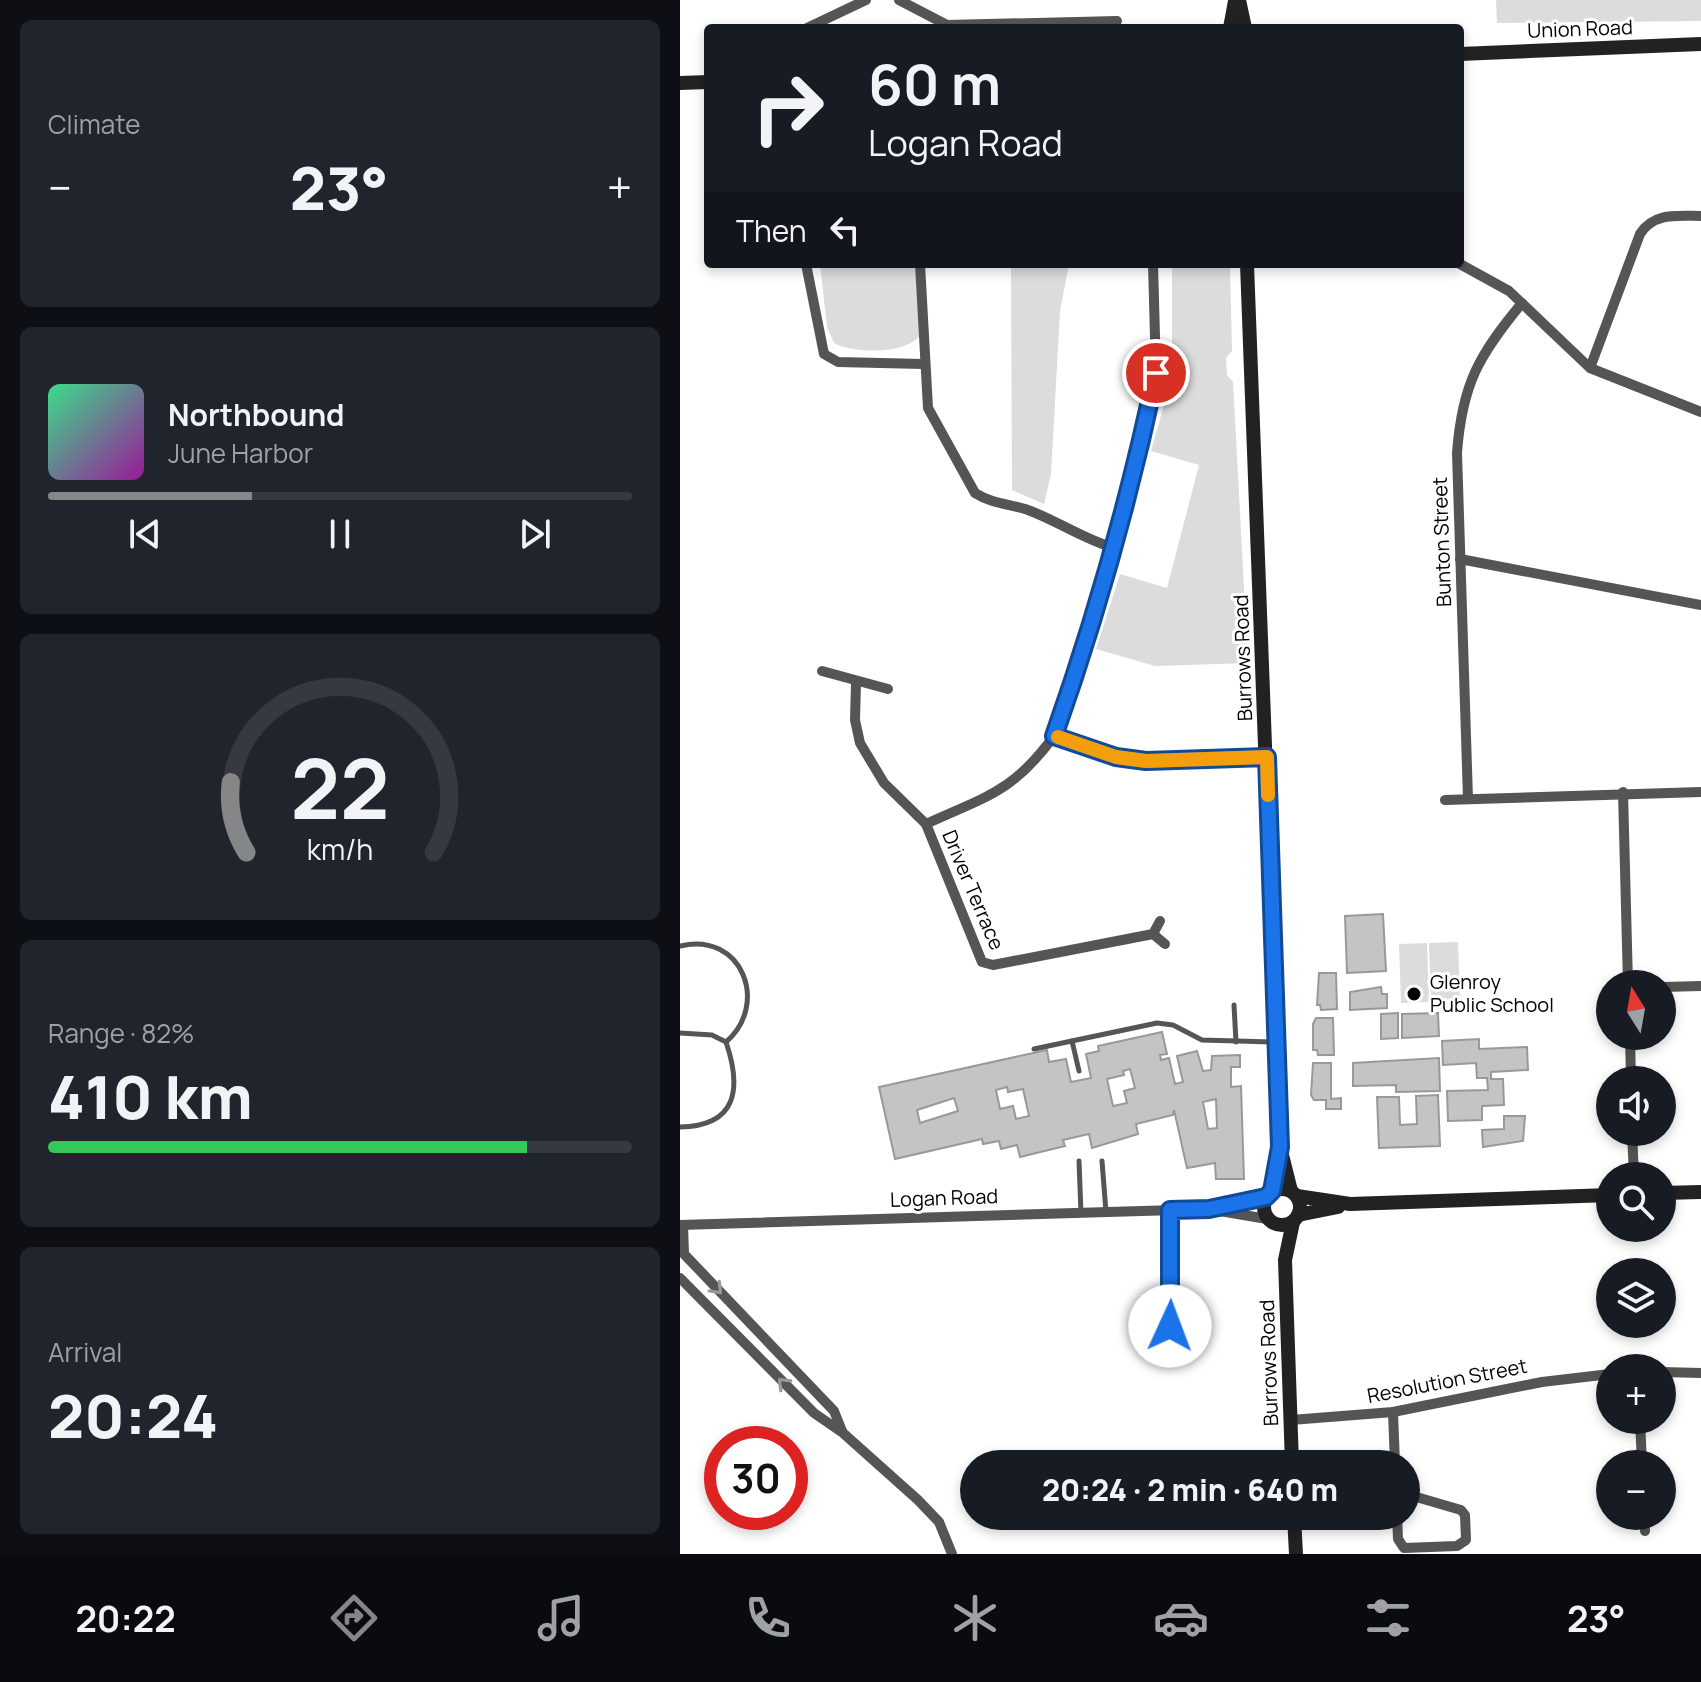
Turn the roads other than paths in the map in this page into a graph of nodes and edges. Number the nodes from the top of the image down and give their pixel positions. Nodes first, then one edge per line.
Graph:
1 (866, 0) edge
2 (899, 0) edge
3 (1237, 0) edge
4 (1117, 21) dead end
5 (815, 24) edge
6 (945, 24) edge
7 (990, 24) edge
8 (1231, 24) edge
9 (1244, 24) edge
10 (1701, 44) edge
11 (1464, 54) edge
12 (704, 82) edge
13 (680, 83) edge
14 (1701, 216) edge
15 (1464, 266) edge
16 (807, 268) edge
17 (920, 268) edge
18 (1153, 268) edge
19 (1247, 268) edge
20 (1522, 303) junction
21 (923, 364) junction
22 (1590, 368) junction
23 (1701, 412) edge
24 (1114, 548) junction
25 (1460, 559) junction
26 (1701, 605) edge
27 (822, 671) dead end
28 (856, 683) junction
29 (888, 689) dead end
30 (1054, 736) junction
31 (1267, 757) junction
32 (1623, 792) junction
33 (1701, 792) edge
34 (1468, 799) junction
35 (1445, 800) dead end
36 (926, 824) junction
37 (1160, 921) dead end
38 (1153, 934) junction
39 (1165, 944) dead end
40 (680, 946) edge
41 (1628, 970) edge
42 (1701, 986) edge
43 (1676, 987) edge
44 (1234, 1005) dead end
45 (680, 1033) edge
46 (1072, 1041) junction
47 (726, 1042) junction
48 (1236, 1042) junction
49 (1277, 1042) junction
50 (1034, 1049) dead end
51 (1079, 1071) dead end
52 (680, 1127) edge
53 (1280, 1147) junction
54 (1079, 1161) dead end
55 (1102, 1161) dead end
56 (1701, 1192) edge
57 (1676, 1193) edge
58 (1269, 1194) junction
59 (1294, 1194) junction
60 (1596, 1195) edge
61 (1350, 1204) junction
62 (1209, 1209) junction
63 (1170, 1210) junction
64 (1107, 1213) junction
65 (1081, 1214) junction
66 (1295, 1219) junction
67 (1269, 1221) junction
68 (682, 1225) edge
69 (1285, 1260) junction
70 (680, 1278) edge
71 (1170, 1311) junction
72 (1156, 1312) dead end
73 (1170, 1326) dead end
74 (1676, 1372) edge
75 (1701, 1373) edge
76 (1596, 1376) edge
77 (1393, 1412) junction
78 (1291, 1420) junction
79 (843, 1433) junction
80 (1292, 1450) edge
81 (1394, 1450) edge
82 (1420, 1498) edge
83 (1295, 1530) edge
84 (1398, 1530) edge
85 (952, 1554) edge
86 (1296, 1554) edge

1 - 5 street
2 - 6 street
3 - 8 main road
3 - 9 main road
4 - 7 street
10 - 11 main road, Union Road
12 - 13 main road
14 - 22 street
15 - 20 street
16 - 21 street
17 - 21 street
18 - 24 street
19 - 31 main road, Burrows Road
20 - 22 street
20 - 25 street, Bunton Street
21 - 24 street
22 - 23 street
24 - 30 street
25 - 26 street
25 - 34 street, Bunton Street
27 - 28 street
28 - 29 street
28 - 36 street, Driver Terrace
30 - 31 street
30 - 36 street
31 - 49 main road, Burrows Road
32 - 33 street
32 - 34 street
32 - 41 street
34 - 35 street
36 - 38 street, Driver Terrace
37 - 38 street
38 - 39 street
40 - 47 lane
42 - 43 street
44 - 48 lane
45 - 47 lane
46 - 48 lane
46 - 50 lane
46 - 51 lane
47 - 52 lane
48 - 49 lane
49 - 53 main road, Burrows Road
53 - 58 main road, Burrows Road
53 - 59 main road, Burrows Road
54 - 65 lane
55 - 64 lane
56 - 57 main road
58 - 59 main road
58 - 62 street, Logan Road
58 - 67 main road
59 - 61 main road
59 - 66 main road
60 - 61 main road
61 - 66 main road
62 - 63 street, Logan Road
62 - 67 street, Logan Road
63 - 64 street, Logan Road
63 - 71 street
64 - 65 street, Logan Road
65 - 68 street, Logan Road
66 - 67 main road
66 - 69 main road, Burrows Road
67 - 69 main road, Burrows Road
68 -> 79 street
69 - 78 main road, Burrows Road
79 -> 70 street
71 - 72 street
71 - 73 street
74 - 75 street
76 - 77 street, Resolution Street
77 - 78 street, Resolution Street
77 - 81 street
78 - 80 main road, Burrows Road
79 - 85 street
82 - 84 street
83 - 86 main road

